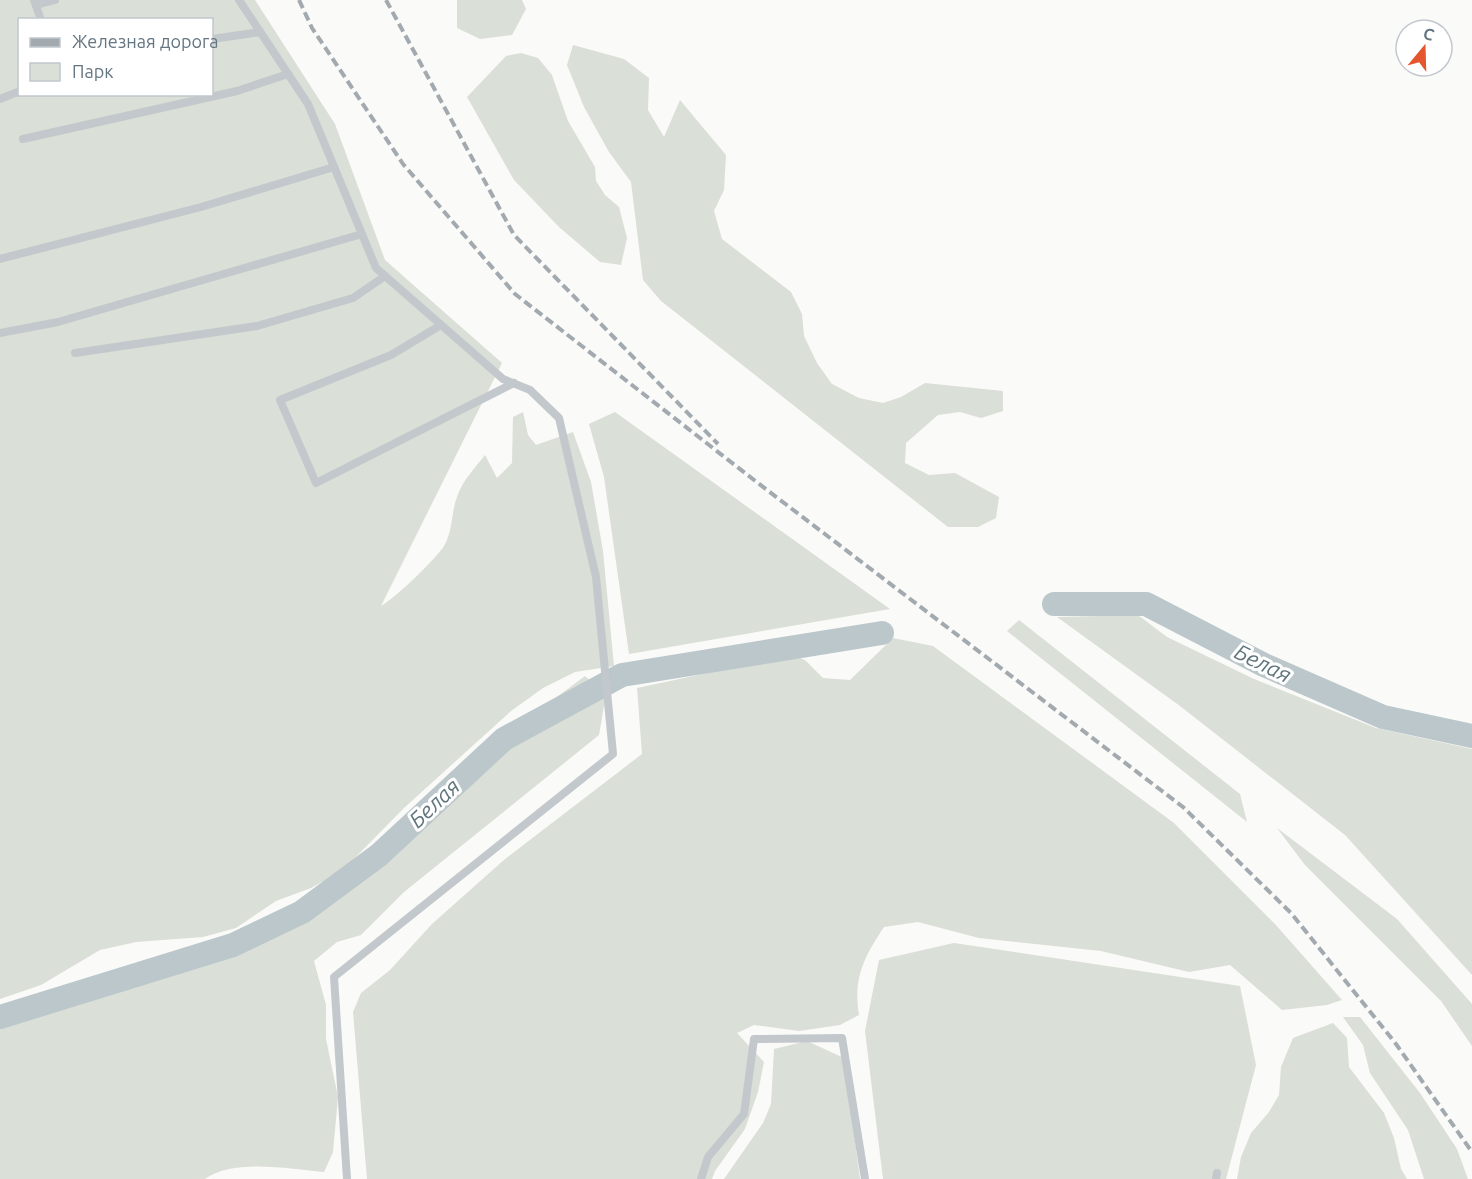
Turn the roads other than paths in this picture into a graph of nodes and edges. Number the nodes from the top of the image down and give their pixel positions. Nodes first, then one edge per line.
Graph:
1 (55, 0) edge
2 (239, 0) edge
3 (35, 2) edge
4 (40, 18) edge
5 (260, 32) junction
6 (213, 39) edge
7 (288, 74) junction
8 (18, 92) edge
9 (213, 95) edge
10 (211, 96) edge
11 (0, 99) edge
12 (23, 139) dead end
13 (334, 167) junction
14 (362, 234) junction
15 (0, 259) edge
16 (385, 276) junction
17 (441, 325) junction
18 (0, 333) edge
19 (75, 353) dead end
20 (514, 383) junction
21 (346, 1179) edge
22 (701, 1179) edge
23 (865, 1179) edge

1 - 3 lane
2 - 5 lane
3 - 4 lane
5 - 6 lane
5 - 7 lane
7 - 9 lane
7 - 13 lane
8 - 11 lane
10 - 12 lane
13 - 14 lane
13 - 15 lane
14 - 16 lane
14 - 18 lane
16 - 17 lane
16 - 19 lane
17 - 20 lane
17 - 20 lane
20 - 21 lane
22 - 23 lane

